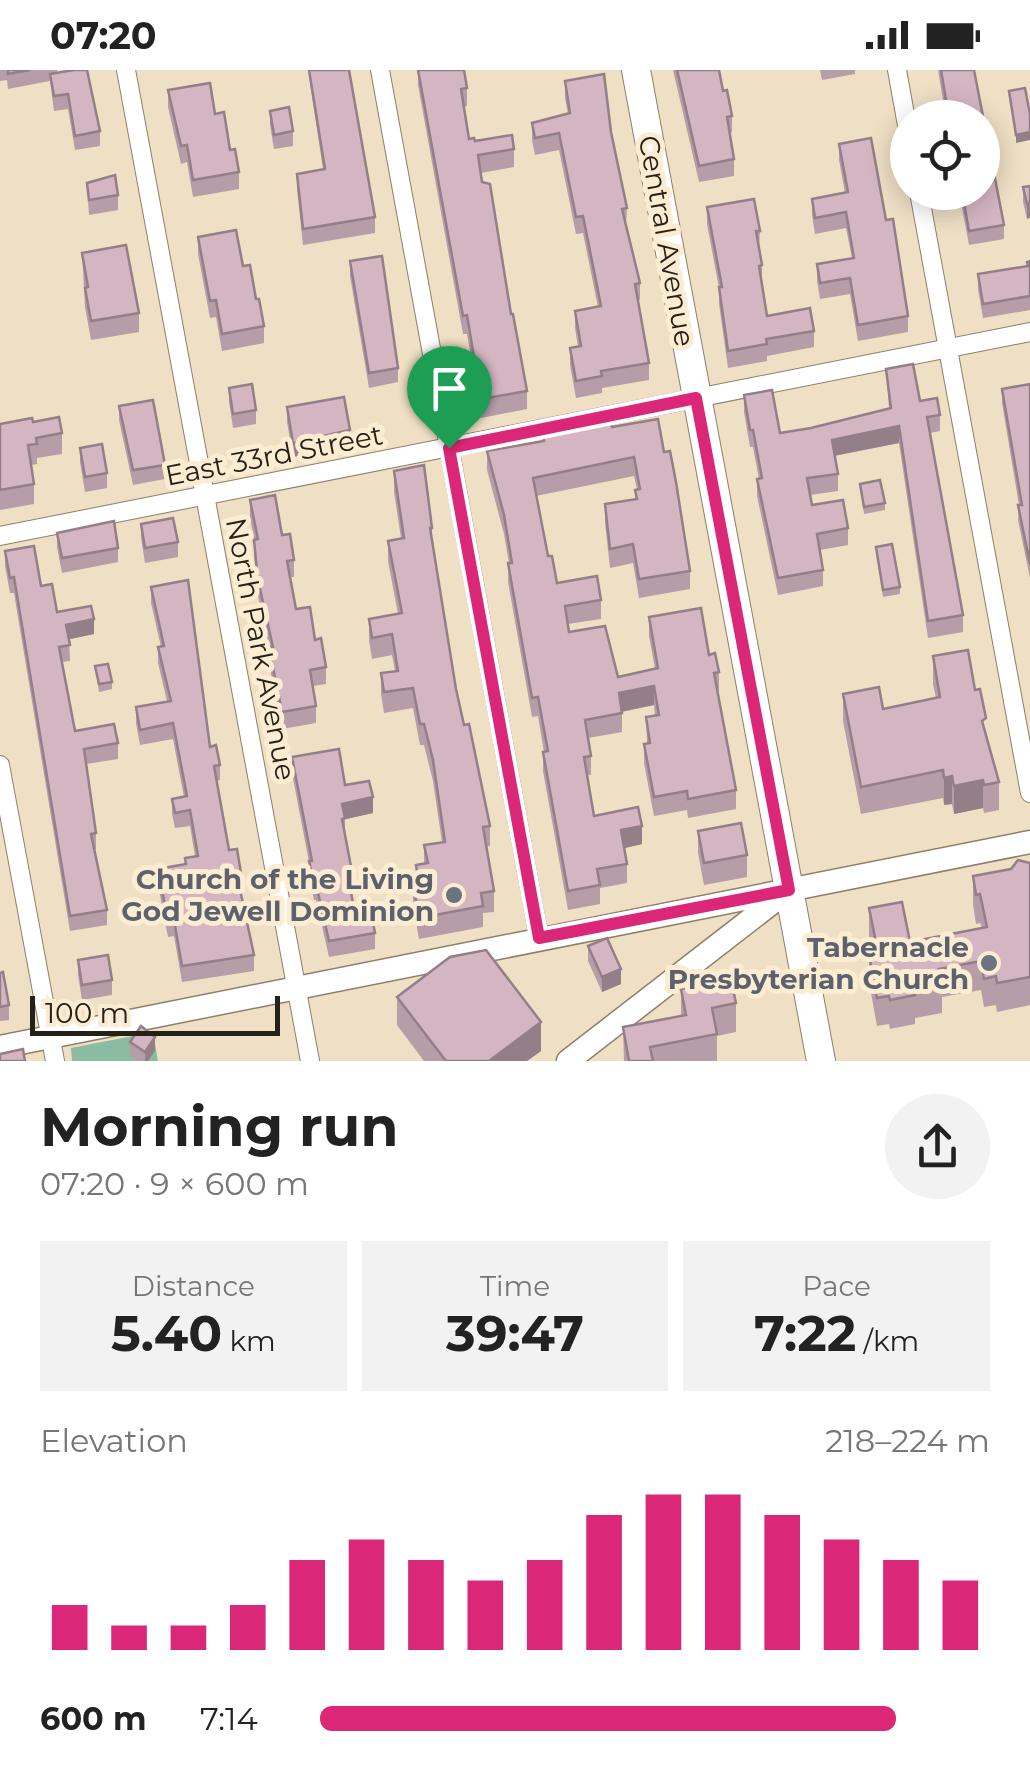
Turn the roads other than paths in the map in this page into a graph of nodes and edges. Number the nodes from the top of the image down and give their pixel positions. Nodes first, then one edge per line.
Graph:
1 (126, 70) edge
2 (380, 70) edge
3 (636, 70) edge
4 (896, 70) edge
5 (902, 100) edge
6 (922, 210) edge
7 (1030, 332) edge
8 (947, 349) junction
9 (696, 398) junction
10 (449, 448) junction
11 (204, 496) junction
12 (0, 536) edge
13 (0, 765) edge
14 (1030, 793) edge
15 (1030, 842) edge
16 (789, 890) junction
17 (539, 938) junction
18 (297, 987) junction
19 (51, 1037) junction
20 (0, 1047) edge
21 (55, 1061) edge
22 (310, 1061) edge
23 (568, 1061) edge
24 (822, 1061) edge

1 - 11 street, North Park Avenue
2 - 10 street
3 - 9 main road, Central Avenue
4 - 5 street
6 - 8 street
7 - 8 street, East 33rd Street
8 - 9 street, East 33rd Street
8 - 14 street
9 - 10 street, East 33rd Street
9 - 16 main road, Central Avenue
10 - 11 street, East 33rd Street
10 - 17 street
11 - 12 street, East 33rd Street
11 - 18 street, North Park Avenue
13 - 19 street
15 - 16 street
16 - 17 street
16 - 23 street
16 - 24 main road, Central Avenue
17 - 18 street
18 - 19 street
18 - 22 street, North Park Avenue
19 - 20 street
19 - 21 street

